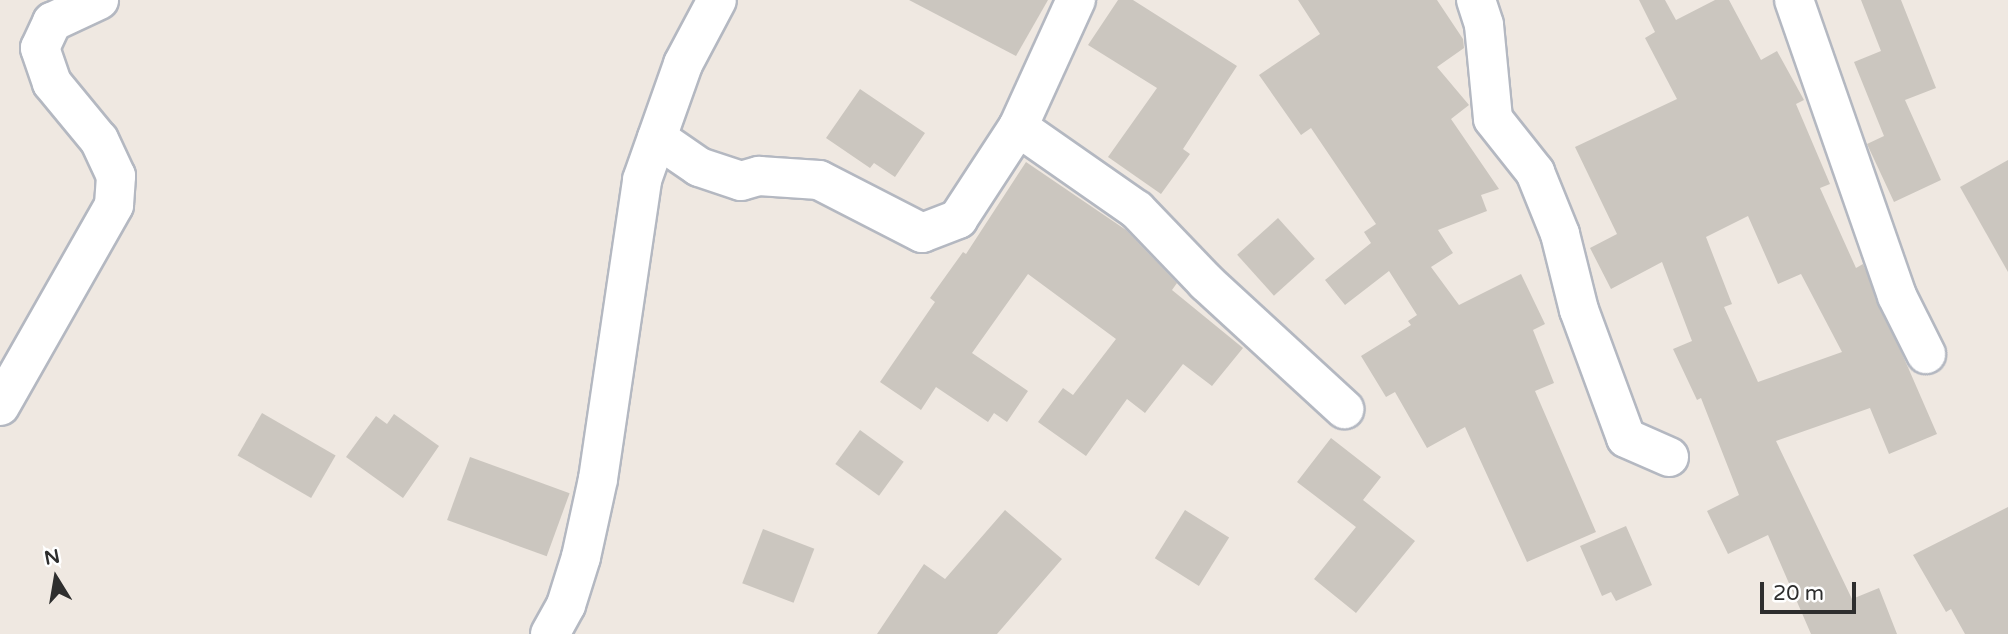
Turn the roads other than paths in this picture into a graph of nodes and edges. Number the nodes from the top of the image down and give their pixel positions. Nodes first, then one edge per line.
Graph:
1 (99, 0) edge
2 (717, 0) edge
3 (1076, 0) edge
4 (1476, 0) edge
5 (1794, 0) edge
6 (1018, 127) junction
7 (657, 138) junction
8 (1926, 354) dead end
9 (0, 406) edge
10 (1344, 409) dead end
11 (1668, 457) dead end
12 (550, 634) edge

1 - 9 street
2 - 7 street
3 - 6 street
4 - 11 street
5 - 8 street
6 - 7 street
6 - 10 street
7 - 12 street

